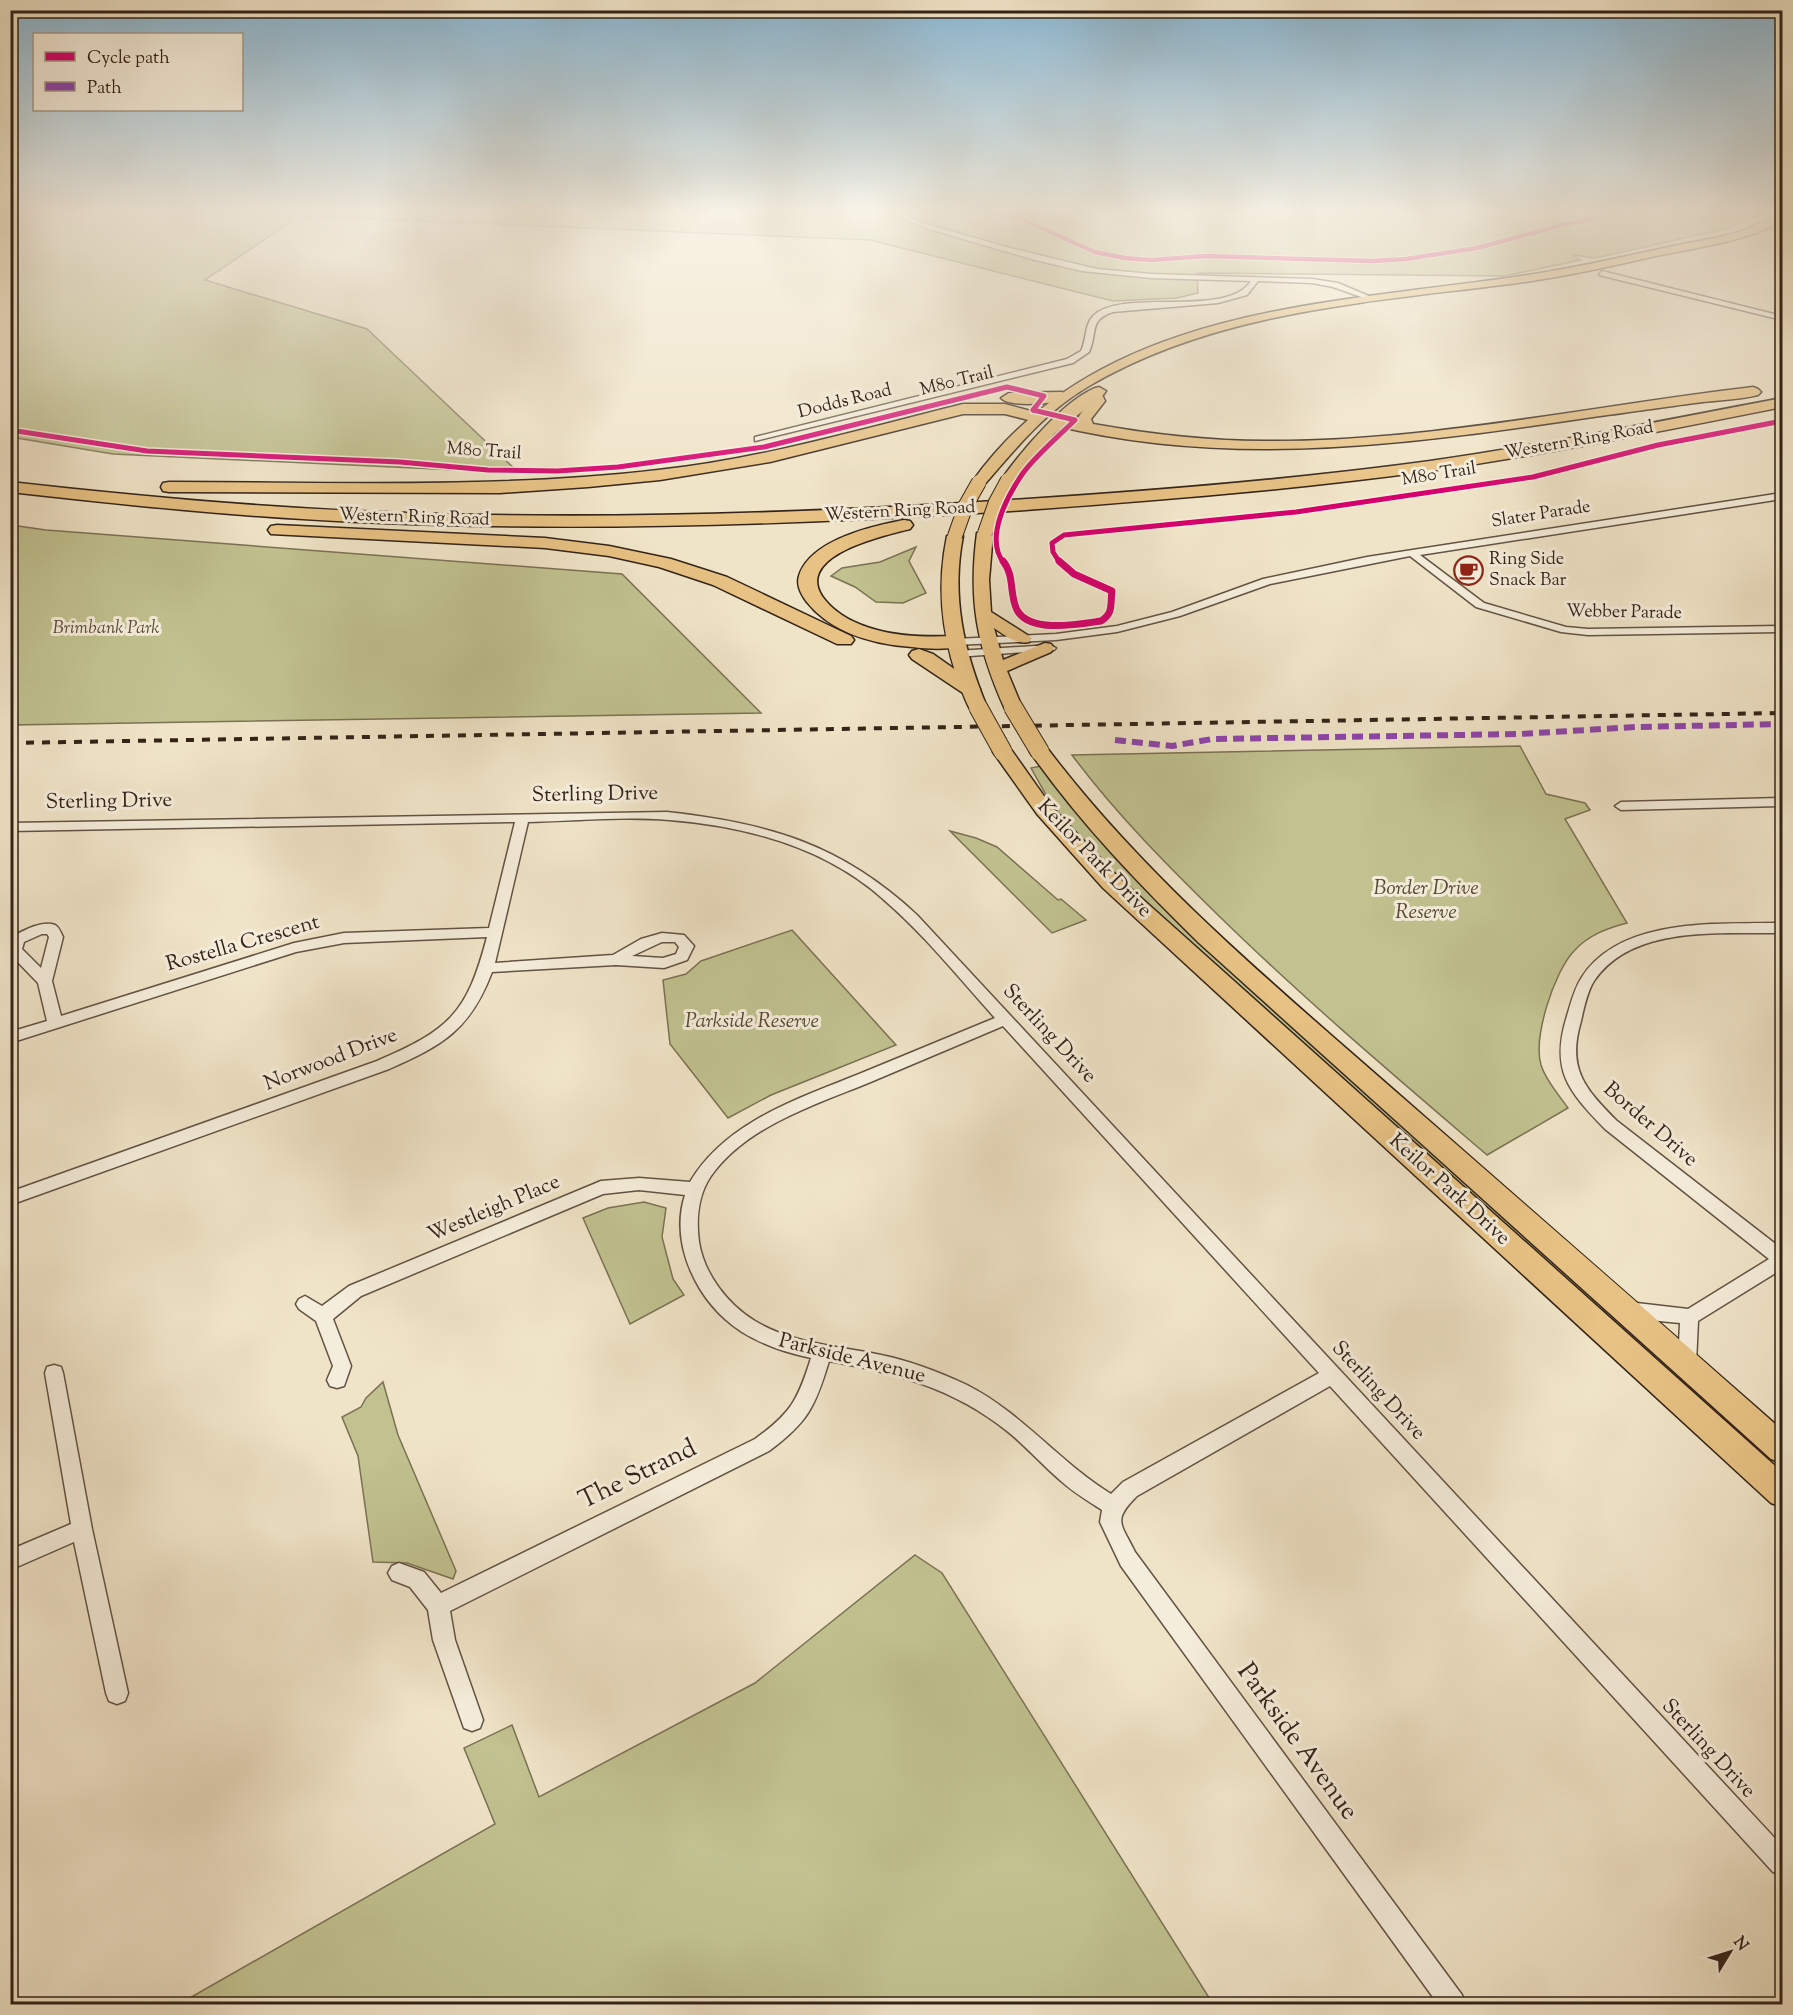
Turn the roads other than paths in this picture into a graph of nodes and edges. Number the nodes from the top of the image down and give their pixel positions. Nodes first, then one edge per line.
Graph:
1 (1154, 304) edge
2 (1333, 304) edge
3 (1346, 304) edge
4 (1728, 304) edge
5 (1782, 318) edge
6 (1782, 388) edge
7 (1753, 392) junction
8 (1095, 393) junction
9 (1062, 397) junction
10 (1782, 403) edge
11 (1036, 417) junction
12 (1712, 418) junction
13 (1059, 422) junction
14 (1086, 428) junction
15 (854, 437) junction
16 (758, 439) dead end
17 (35, 473) dead end
18 (10, 487) edge
19 (169, 487) junction
20 (1782, 496) edge
21 (10, 498) edge
22 (169, 522) dead end
23 (255, 529) dead end
24 (1413, 554) junction
25 (1306, 574) junction
26 (982, 614) junction
27 (1782, 629) edge
28 (1023, 638) junction
29 (973, 647) junction
30 (1044, 648) joint
31 (919, 655) junction
32 (972, 693) junction
33 (1782, 802) edge
34 (1622, 806) dead end
35 (523, 818) junction
36 (10, 827) edge
37 (1782, 928) edge
38 (495, 932) junction
39 (616, 960) dead end
40 (486, 968) junction
41 (45, 981) dead end
42 (1006, 1019) junction
43 (55, 1023) junction
44 (10, 1038) edge
45 (693, 1190) junction
46 (10, 1198) edge
47 (1782, 1259) edge
48 (305, 1304) dead end
49 (1626, 1310) junction
50 (324, 1316) junction
51 (1690, 1317) junction
52 (822, 1353) junction
53 (1687, 1363) junction
54 (54, 1373) dead end
55 (1332, 1375) junction
56 (337, 1380) dead end
57 (1782, 1449) edge
58 (1782, 1492) edge
59 (1113, 1506) junction
60 (82, 1529) junction
61 (10, 1560) edge
62 (399, 1573) dead end
63 (438, 1606) junction
64 (117, 1693) dead end
65 (472, 1720) dead end
66 (1782, 1863) edge
67 (1453, 2004) edge

1 - 16 street, Dodds Road
2 - 9 main road, Keilor Park Drive
3 - 8 main road, Keilor Park Drive
4 - 5 street
6 - 7 highway, Western Ring Road
7 - 14 highway
7 - 19 highway, Western Ring Road
8 - 13 main road, Keilor Park Drive
8 - 14 highway
9 - 11 main road, Keilor Park Drive
9 - 15 highway
10 - 12 highway, Western Ring Road
11 - 13 main road
11 - 15 highway
11 - 29 main road, Keilor Park Drive, bridge
12 - 18 highway, Western Ring Road
12 - 29 highway
13 - 14 highway
13 - 26 main road, Keilor Park Drive, bridge
15 - 19 highway
17 - 19 highway, Western Ring Road
20 - 24 street, Slater Parade
21 - 22 highway
23 - 31 highway
24 - 25 street, Slater Parade
24 - 27 street, Webber Parade
25 - 28 street, Slater Parade
25 - 30 street, Slater Parade
26 - 28 main road
26 - 29 main road, Keilor Park Drive
28 - 29 street, Slater Parade
29 - 30 main road
29 - 31 highway
29 - 32 main road, Keilor Park Drive
29 - 49 main road, Keilor Park Drive, bridge
31 - 32 highway
32 - 58 main road, Keilor Park Drive, bridge
33 - 34 street
35 - 36 street, Sterling Drive
35 - 38 street, Norwood Drive
35 - 42 street, Sterling Drive
37 - 47 street, Border Drive
38 - 40 street, Norwood Drive
38 - 43 street, Rostella Crescent
39 - 40 street
40 - 46 street, Norwood Drive
41 - 43 street
42 - 45 street, Parkside Avenue
42 - 55 street, Sterling Drive
43 - 44 street, Rostella Crescent
45 - 50 street, Westleigh Place
45 - 52 street, Parkside Avenue
47 - 51 street
48 - 50 street
49 - 51 street
49 - 53 main road, Keilor Park Drive
50 - 56 street
51 - 53 street
52 - 59 street, Parkside Avenue
52 - 63 street, The Strand
53 - 57 main road, Keilor Park Drive
54 - 60 street
55 - 59 street
55 - 66 street, Sterling Drive
59 - 67 street, Parkside Avenue
60 - 61 street
60 - 64 street
62 - 63 street
63 - 65 street

